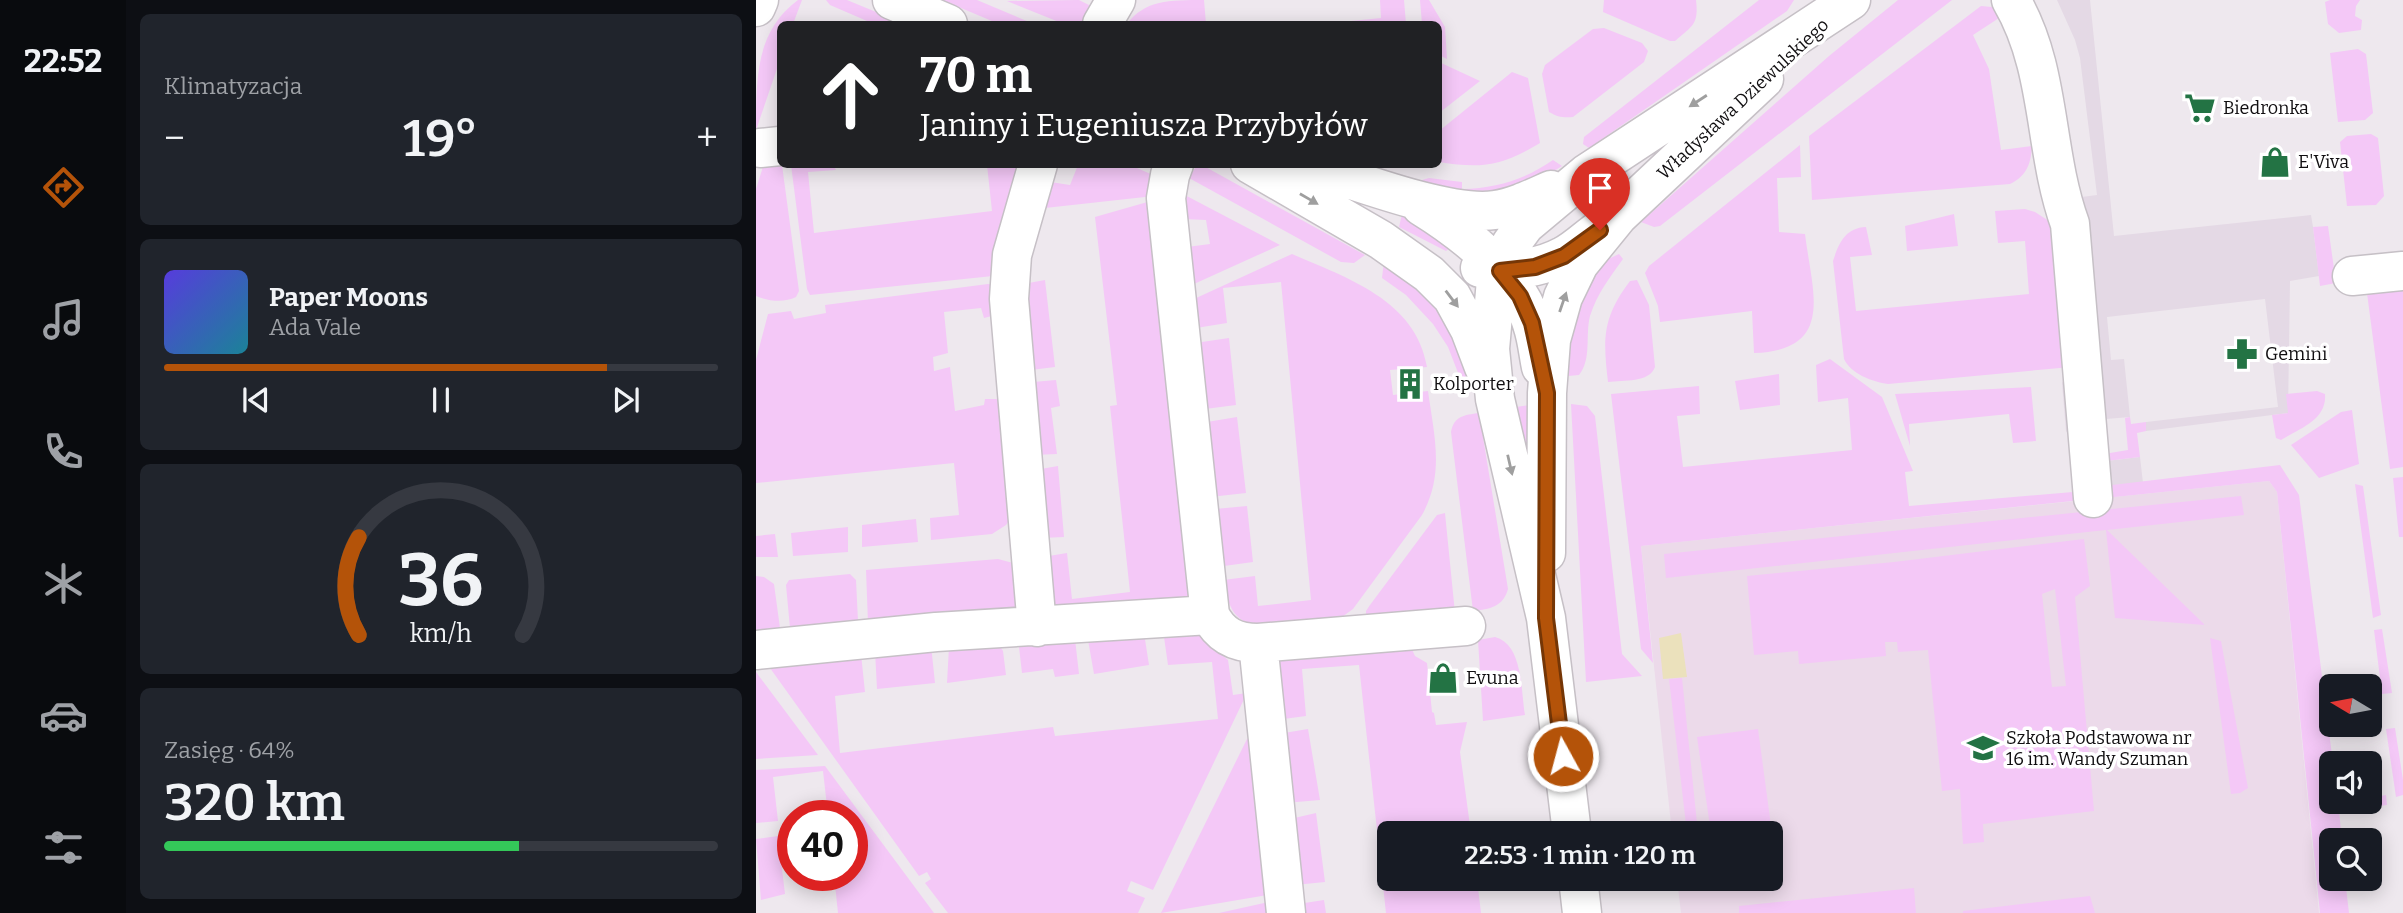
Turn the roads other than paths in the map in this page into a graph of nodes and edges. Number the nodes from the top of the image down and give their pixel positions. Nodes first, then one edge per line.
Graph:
1 (759, 0) edge
2 (892, 0) edge
3 (1116, 0) edge
4 (2011, 0) edge
5 (1844, 5) edge
6 (756, 7) edge
7 (941, 21) edge
8 (1104, 21) edge
9 (1037, 168) edge
10 (1173, 168) edge
11 (1257, 168) edge
12 (1317, 168) edge
13 (1586, 174) junction
14 (1402, 194) junction
15 (1618, 216) junction
16 (1381, 240) junction
17 (1500, 271) junction
18 (2403, 271) edge
19 (2352, 276) dead end
20 (1547, 393) junction
21 (1495, 399) junction
22 (2093, 498) dead end
23 (1210, 615) junction
24 (1546, 618) junction
25 (1466, 626) dead end
26 (1037, 627) junction
27 (1258, 643) junction
28 (756, 650) edge
29 (1571, 821) edge
30 (1579, 891) edge
31 (1286, 913) edge
32 (1582, 913) edge

1 - 6 street
2 - 7 street
3 - 8 street
4 - 22 street
5 -> 13 street, Władysława Dziewulskiego
5 - 15 street, Władysława Dziewulskiego
9 - 26 street
10 - 23 street
11 -> 16 street
12 - 14 street
13 - 14 street
13 - 17 street, Władysława Dziewulskiego
14 - 17 street
15 - 17 street
20 -> 15 street, Władysława Dziewulskiego
16 - 17 street
16 -> 21 street
17 - 20 street
17 - 21 street, Władysława Dziewulskiego
18 - 19 street
20 - 24 street, Władysława Dziewulskiego
21 -> 24 street, Władysława Dziewulskiego
23 - 26 street
23 - 27 street
24 - 29 street, Władysława Dziewulskiego
25 - 27 street
26 - 28 street
27 - 31 street
30 - 32 street

